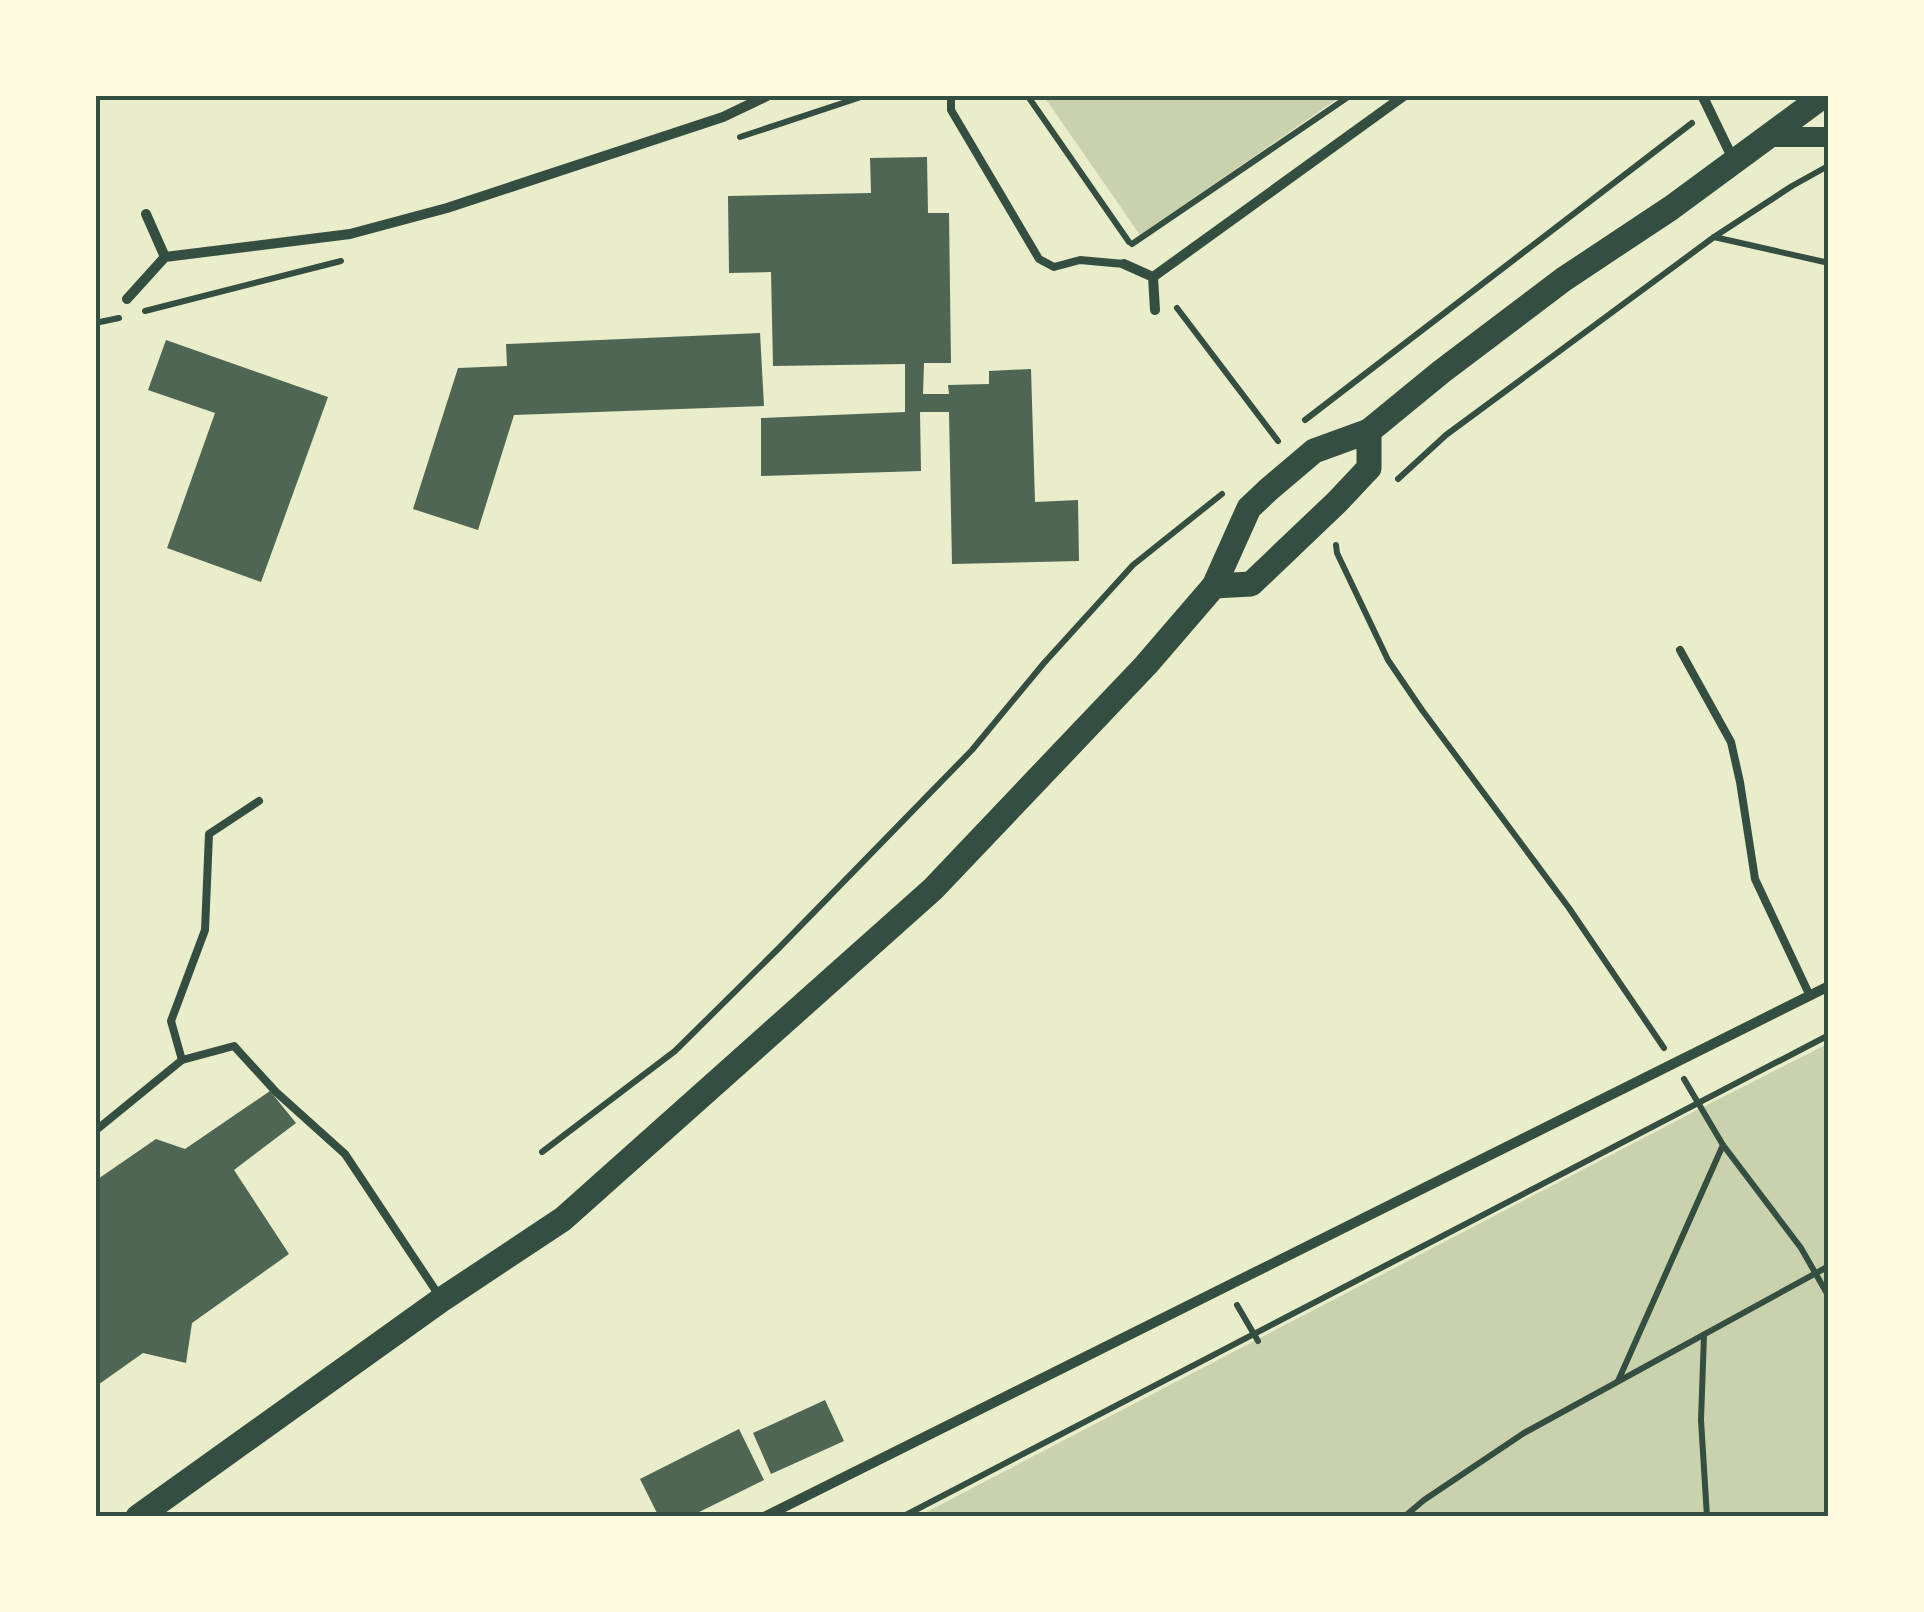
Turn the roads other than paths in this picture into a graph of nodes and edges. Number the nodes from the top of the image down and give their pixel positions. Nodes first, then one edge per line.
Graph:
1 (769, 95) edge
2 (950, 95) edge
3 (1405, 95) edge
4 (1702, 95) edge
5 (1823, 97) edge
6 (1769, 137) junction
7 (1829, 137) edge
8 (1734, 160) junction
9 (146, 214) dead end
10 (165, 257) junction
11 (1124, 264) joint
12 (1153, 277) junction
13 (126, 299) dead end
14 (1154, 310) dead end
15 (1369, 431) junction
16 (1214, 586) junction
17 (1680, 650) dead end
18 (258, 801) dead end
19 (1829, 986) edge
20 (1810, 996) junction
21 (182, 1060) junction
22 (95, 1131) edge
23 (441, 1300) junction
24 (138, 1517) edge
25 (764, 1517) edge

1 - 10 street
2 - 11 lane
3 - 12 street
4 - 8 street
5 - 6 main road
6 - 7 main road
6 - 8 main road
8 - 15 main road
9 - 10 street
10 - 13 street
11 - 12 street
12 - 14 street
15 - 16 main road
15 - 16 main road
16 - 23 main road
17 - 20 lane
18 - 21 lane
19 - 20 street
20 - 25 street
21 - 22 lane
21 - 23 lane
23 - 24 main road

